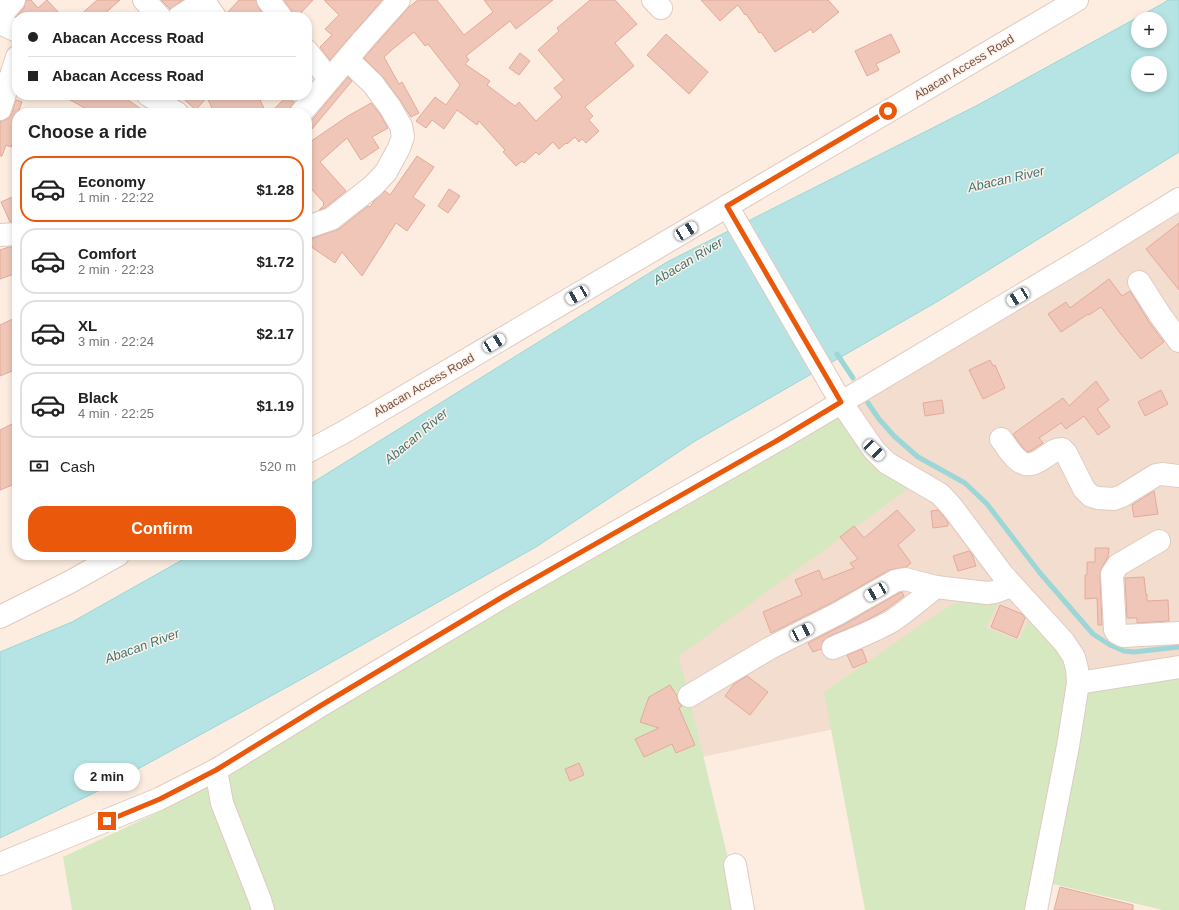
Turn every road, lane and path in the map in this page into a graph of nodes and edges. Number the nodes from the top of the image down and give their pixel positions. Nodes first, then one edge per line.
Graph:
1 (14, 0) edge
2 (144, 0) edge
3 (268, 0) edge
4 (399, 0) edge
5 (1077, 0) edge
6 (207, 5) edge
7 (155, 12) edge
8 (191, 12) edge
9 (278, 12) edge
10 (0, 17) edge
11 (0, 23) edge
12 (12, 29) edge
13 (312, 57) edge
14 (347, 59) junction
15 (12, 72) edge
16 (329, 80) junction
17 (156, 100) edge
18 (169, 108) edge
19 (306, 108) edge
20 (0, 109) edge
21 (1179, 199) edge
22 (730, 211) junction
23 (312, 225) edge
24 (12, 234) edge
25 (0, 235) edge
26 (1140, 282) dead end
27 (1179, 341) edge
28 (838, 398) junction
29 (1001, 439) dead end
30 (312, 449) edge
31 (1179, 476) edge
32 (1159, 541) dead end
33 (109, 560) edge
34 (1012, 586) junction
35 (936, 587) junction
36 (0, 617) edge
37 (1179, 633) edge
38 (833, 648) dead end
39 (1179, 667) edge
40 (1078, 683) junction
41 (690, 696) dead end
42 (216, 770) junction
43 (0, 864) edge
44 (735, 865) dead end
45 (263, 910) edge
46 (743, 910) edge
47 (1036, 910) edge

1 - 10 street
2 - 7 street
3 - 9 street
4 - 14 street
5 - 22 street, Abacan Access Road
6 - 8 street
11 - 12 street
13 - 16 street
14 - 16 street
14 - 23 street
15 - 20 street
16 - 19 street
17 - 18 street
21 - 28 street
22 - 28 street
22 - 30 street, Abacan Access Road
24 - 25 street
26 - 27 street
28 - 34 street
28 - 42 street
29 - 31 street
32 - 37 street
33 - 36 street
34 - 35 street
34 - 40 street
35 - 38 street
35 - 41 street
39 - 40 street
40 - 47 street
42 - 43 street
42 - 45 street
44 - 46 street

